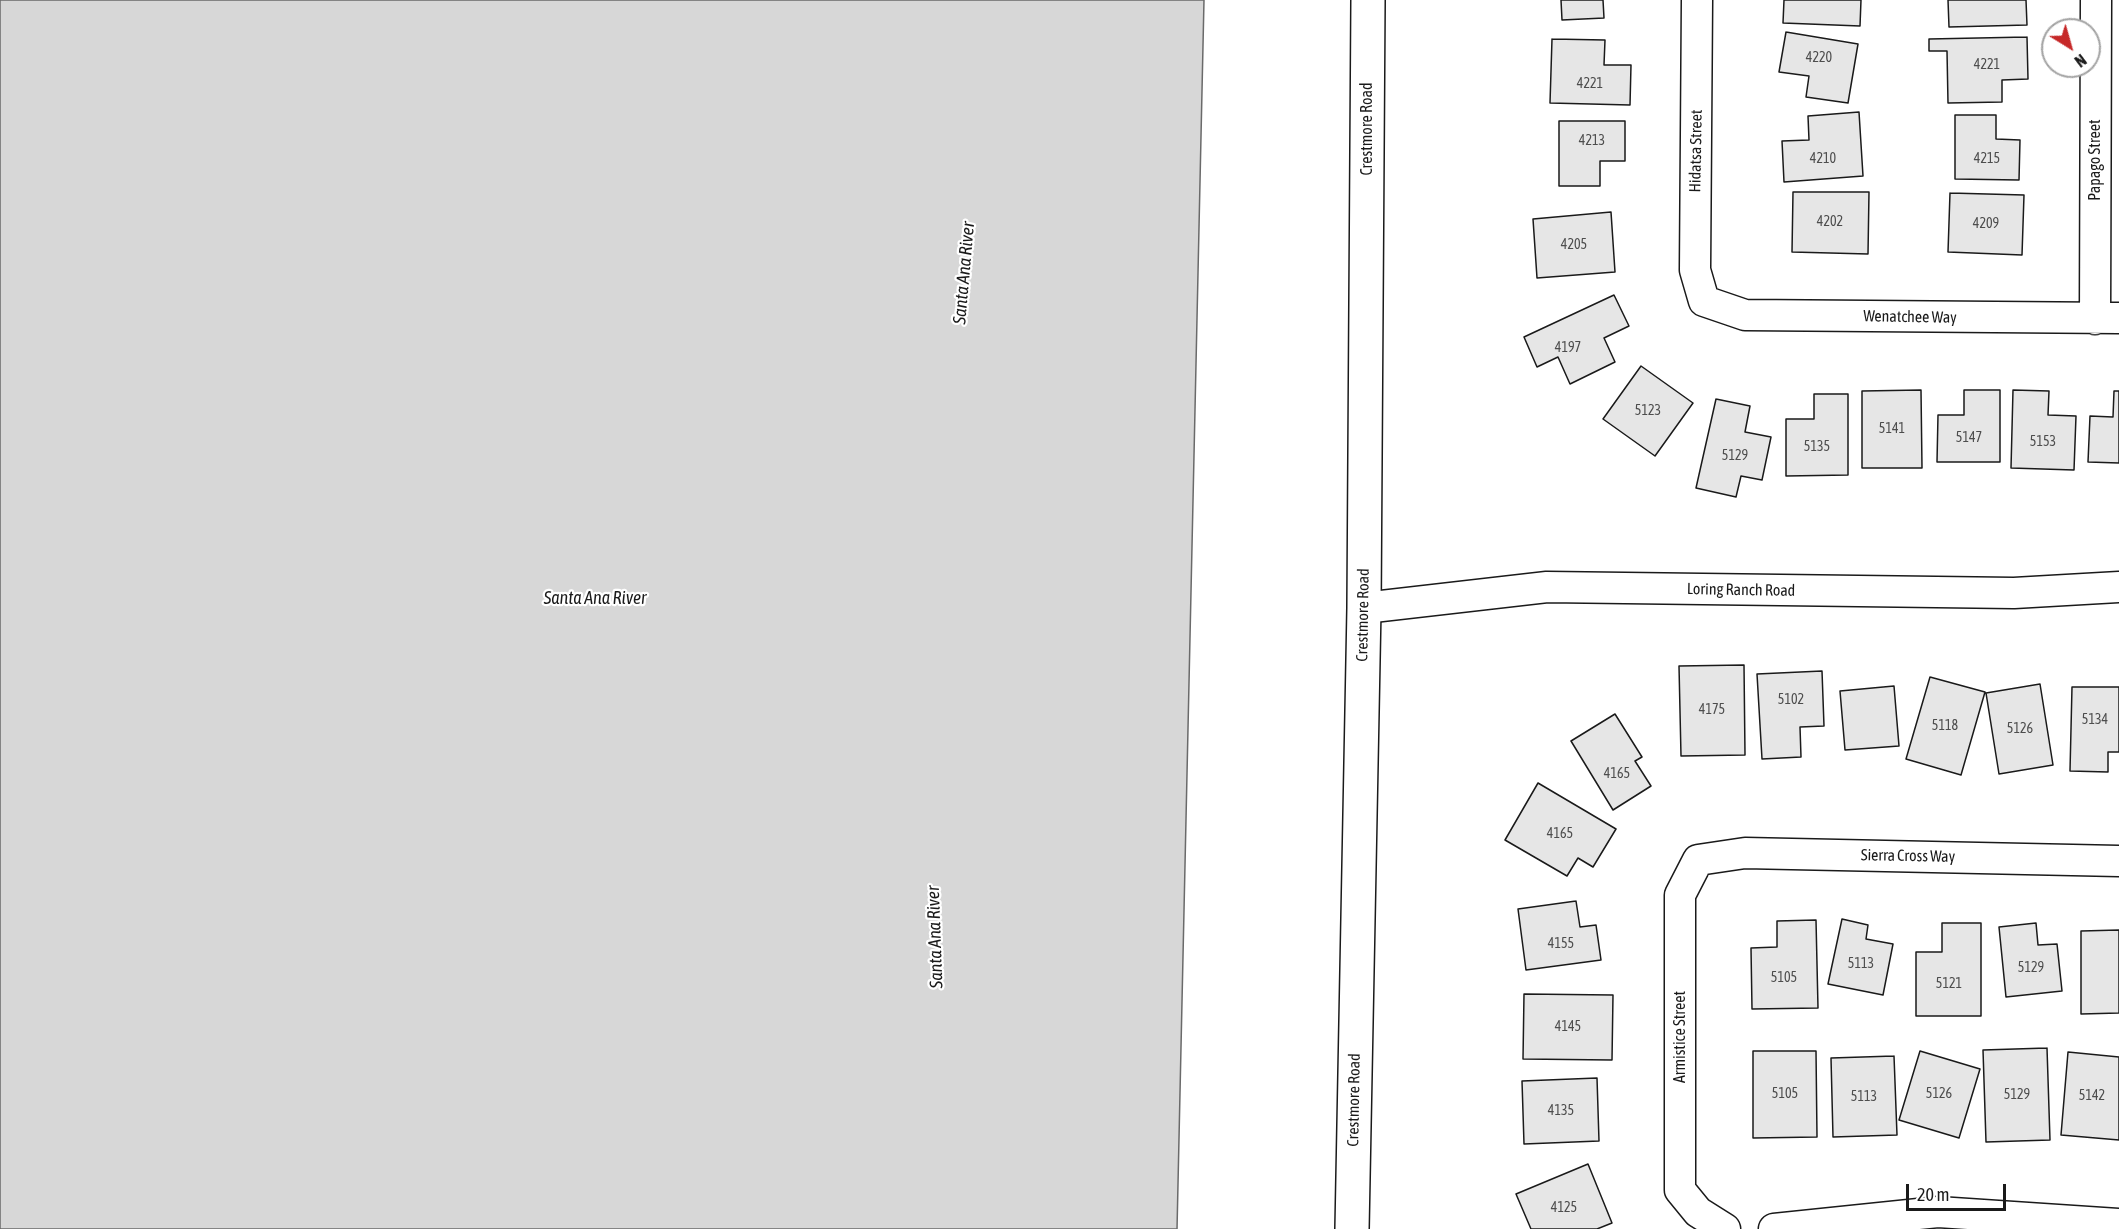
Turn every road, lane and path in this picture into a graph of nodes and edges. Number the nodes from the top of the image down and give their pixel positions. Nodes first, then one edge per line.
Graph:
1 (1368, 0) edge
2 (1697, 0) edge
3 (2096, 0) edge
4 (1704, 301) joint
5 (2107, 319) edge
6 (2119, 587) edge
7 (1364, 608) junction
8 (1698, 860) joint
9 (2119, 861) edge
10 (2119, 1224) edge
11 (1352, 1229) edge
12 (1725, 1229) edge
13 (1774, 1229) edge

1 - 7 street, Crestmore Road
2 - 4 street, Hidatsa Street
3 - 5 street, Papago Street
4 - 5 street, Wenatchee Way
6 - 7 street, Loring Ranch Road
7 - 11 street, Crestmore Road
8 - 9 street, Sierra Cross Way
8 - 12 street, Armistice Street
10 - 13 street

